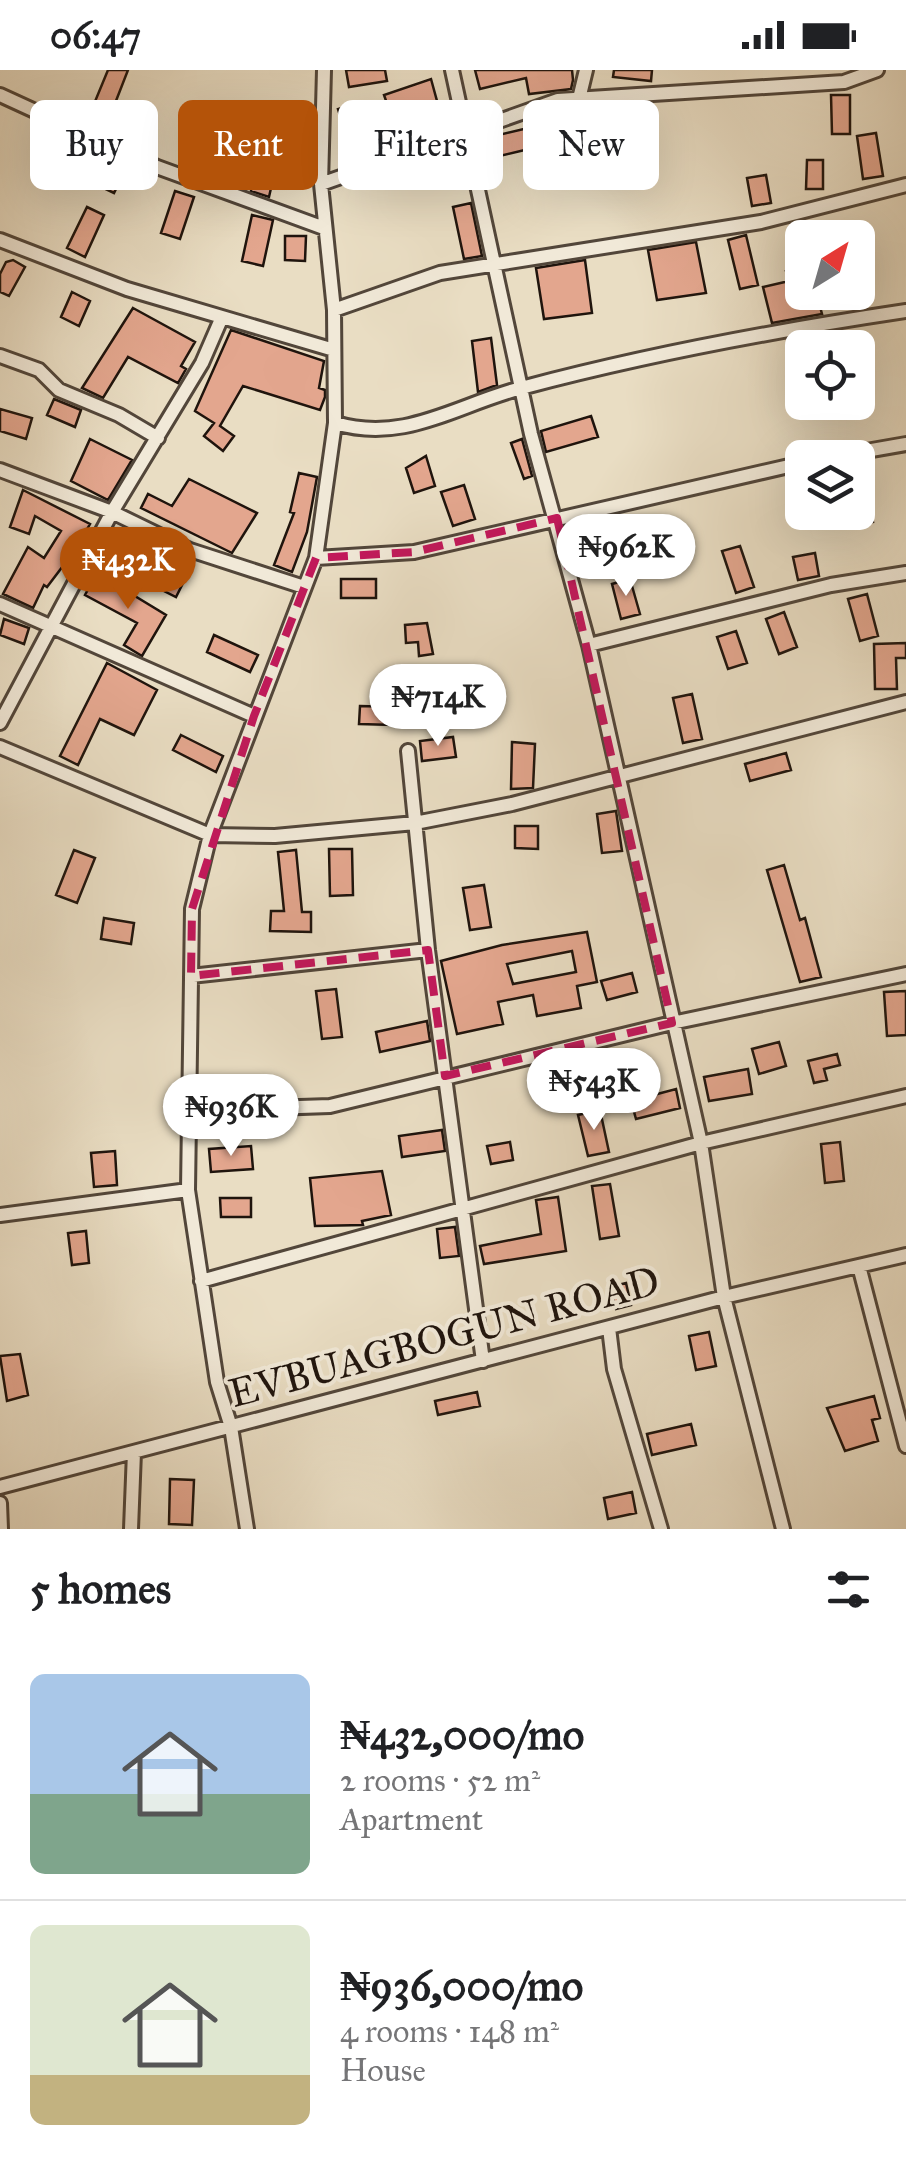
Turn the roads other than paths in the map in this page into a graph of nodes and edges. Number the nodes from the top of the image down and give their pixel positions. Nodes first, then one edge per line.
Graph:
1 (324, 70) edge
2 (452, 70) edge
3 (586, 70) edge
4 (876, 70) edge
5 (0, 95) edge
6 (579, 99) junction
7 (458, 100) edge
8 (503, 120) edge
9 (338, 178) edge
10 (321, 184) junction
11 (906, 185) edge
12 (478, 190) edge
13 (324, 228) junction
14 (0, 240) edge
15 (495, 261) junction
16 (334, 310) junction
17 (906, 310) edge
18 (222, 317) junction
19 (334, 350) junction
20 (0, 356) edge
21 (522, 387) junction
22 (335, 422) junction
23 (158, 438) junction
24 (906, 444) edge
25 (875, 449) edge
26 (785, 467) edge
27 (0, 470) edge
28 (112, 512) junction
29 (557, 518) junction
30 (316, 558) junction
31 (906, 574) edge
32 (304, 588) junction
33 (0, 604) edge
34 (50, 624) junction
35 (590, 645) junction
36 (906, 702) edge
37 (254, 716) junction
38 (0, 723) edge
39 (0, 747) edge
40 (408, 751) dead end
41 (615, 774) junction
42 (415, 823) junction
43 (210, 835) junction
44 (428, 950) junction
45 (906, 974) edge
46 (190, 976) junction
47 (672, 1022) junction
48 (445, 1076) junction
49 (906, 1096) edge
50 (186, 1112) junction
51 (702, 1143) junction
52 (188, 1190) junction
53 (463, 1207) junction
54 (0, 1215) edge
55 (906, 1255) edge
56 (858, 1266) junction
57 (201, 1281) junction
58 (724, 1297) junction
59 (609, 1328) junction
60 (482, 1361) junction
61 (231, 1427) junction
62 (906, 1446) edge
63 (134, 1452) junction
64 (0, 1487) edge
65 (0, 1503) edge
66 (1, 1529) edge
67 (131, 1529) edge
68 (247, 1529) edge
69 (661, 1529) edge
70 (784, 1529) edge

1 - 10 street
2 - 7 street
3 - 6 street
4 - 6 street
5 - 13 street
6 - 8 street
9 - 10 street
10 - 13 street
11 - 15 street
12 - 15 street
13 - 16 street
14 - 18 street
15 - 16 street
15 - 21 street
16 - 19 street
17 - 21 street
18 - 19 street
18 - 23 street
19 - 22 street
20 - 23 street
21 - 22 street
21 - 29 street
22 - 30 street
23 - 28 street
24 - 25 street
26 - 29 street
27 - 28 street
28 - 32 street
28 - 34 street
29 - 30 street
29 - 35 street
30 - 32 street
31 - 35 street
32 - 37 street
33 - 34 street
34 - 37 street
34 - 38 street
35 - 41 street
36 - 41 street
37 - 43 street
39 - 43 street
40 - 42 street
41 - 42 street
41 - 47 street
42 - 43 street
42 - 44 street
43 - 46 street
44 - 46 street
44 - 48 street
45 - 47 street
46 - 50 street
47 - 48 street
47 - 51 street
48 - 50 street
48 - 53 street
49 - 51 street
50 - 52 street
51 - 53 street
51 - 58 street
52 - 54 street
52 - 57 street
53 - 57 street
53 - 60 street
55 - 56 street, EVBUAGBOGUN ROAD
56 - 58 street, EVBUAGBOGUN ROAD
56 - 62 street
57 - 61 street
58 - 59 street, EVBUAGBOGUN ROAD
58 - 70 street
59 - 60 street, EVBUAGBOGUN ROAD
59 - 69 street
60 - 61 street, EVBUAGBOGUN ROAD
61 - 63 street, EVBUAGBOGUN ROAD
61 - 68 street
63 - 64 street, EVBUAGBOGUN ROAD
63 - 67 street
65 - 66 street

